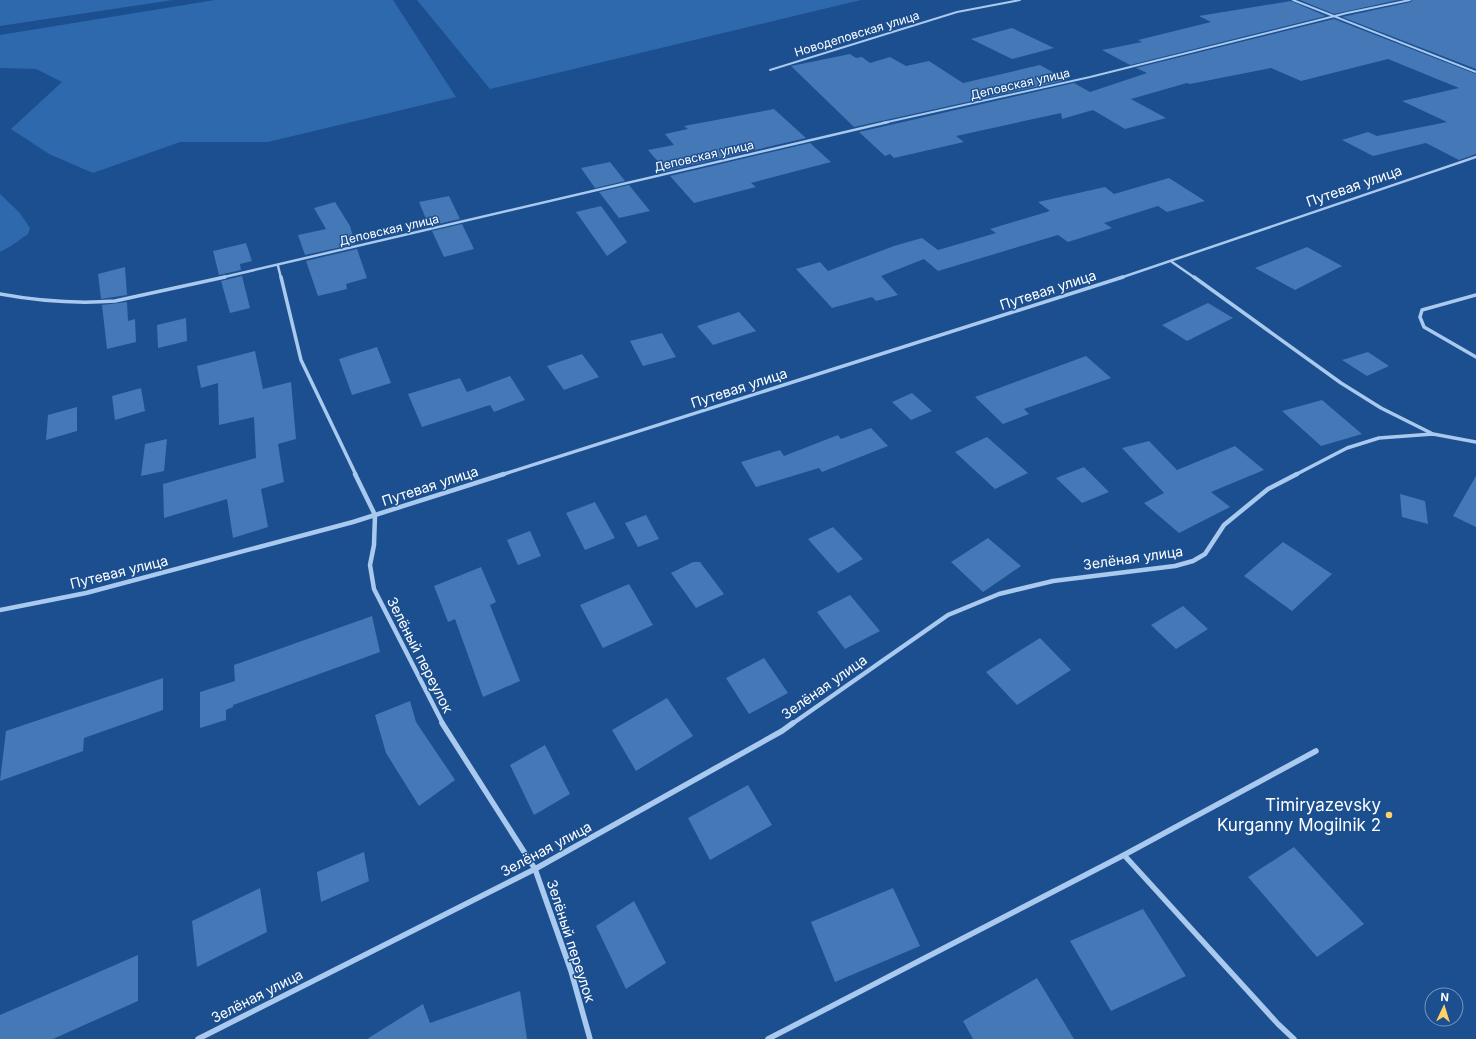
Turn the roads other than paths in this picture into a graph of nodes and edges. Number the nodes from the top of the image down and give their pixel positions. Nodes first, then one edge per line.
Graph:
1 (1020, 0) edge
2 (1293, 0) edge
3 (1410, 0) edge
4 (1335, 16) junction
5 (770, 70) dead end
6 (1476, 72) edge
7 (1476, 157) edge
8 (1172, 262) junction
9 (278, 266) junction
10 (0, 294) edge
11 (1476, 295) edge
12 (1476, 357) edge
13 (1433, 434) junction
14 (1476, 442) edge
15 (375, 515) junction
16 (0, 610) edge
17 (1316, 751) dead end
18 (1124, 855) junction
19 (535, 869) junction
20 (198, 1039) edge
21 (590, 1039) edge
22 (768, 1039) edge
23 (1294, 1039) edge

1 - 5 street, Новодеповская улица
2 - 4 street
3 - 4 street, Деповская улица
4 - 6 street
4 - 9 street, Деповская улица
7 - 8 street, Путевая улица
8 - 13 street
8 - 15 street, Путевая улица
9 - 10 street, Деповская улица
9 - 15 street, Зелёный переулок
11 - 12 street
13 - 14 street, Зелёная улица
13 - 19 street, Зелёная улица
15 - 16 street, Путевая улица
15 - 19 street, Зелёный переулок
17 - 18 street
18 - 22 street
18 - 23 street
19 - 20 street, Зелёная улица
19 - 21 street, Зелёный переулок

